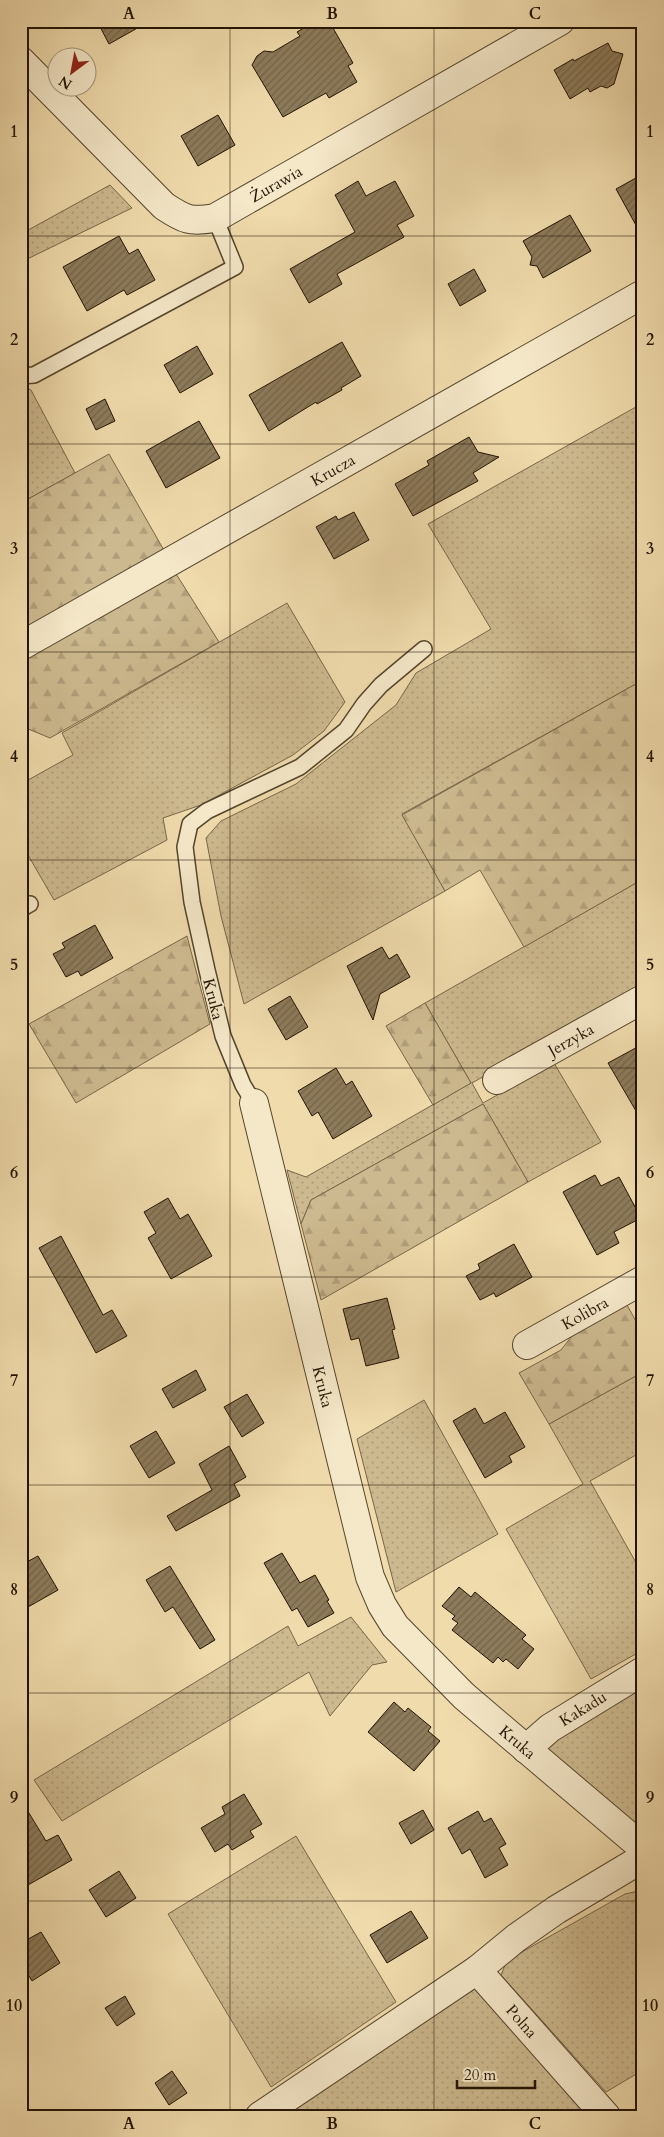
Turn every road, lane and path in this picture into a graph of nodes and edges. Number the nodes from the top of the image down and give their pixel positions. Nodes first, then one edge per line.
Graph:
1 (560, 21) edge
2 (21, 61) edge
3 (215, 218) junction
4 (643, 294) edge
5 (21, 376) edge
6 (21, 646) edge
7 (424, 649) dead end
8 (643, 999) edge
9 (497, 1080) dead end
10 (254, 1103) joint
11 (643, 1280) edge
12 (527, 1345) dead end
13 (643, 1671) edge
14 (526, 1749) junction
15 (643, 1848) edge
16 (643, 1858) edge
17 (478, 1970) junction
18 (260, 2116) edge
19 (606, 2116) edge

1 - 3 street, Żurawia
2 - 3 street, Żurawia
3 - 5 lane
4 - 6 street, Krucza
7 - 10 lane, Kruka
8 - 9 street, Jerzyka
10 - 14 street, Kruka
11 - 12 street, Kolibra
13 - 14 street, Kakadu
14 - 15 street, Kruka
16 - 17 street
17 - 18 street
17 - 19 street, Polna

